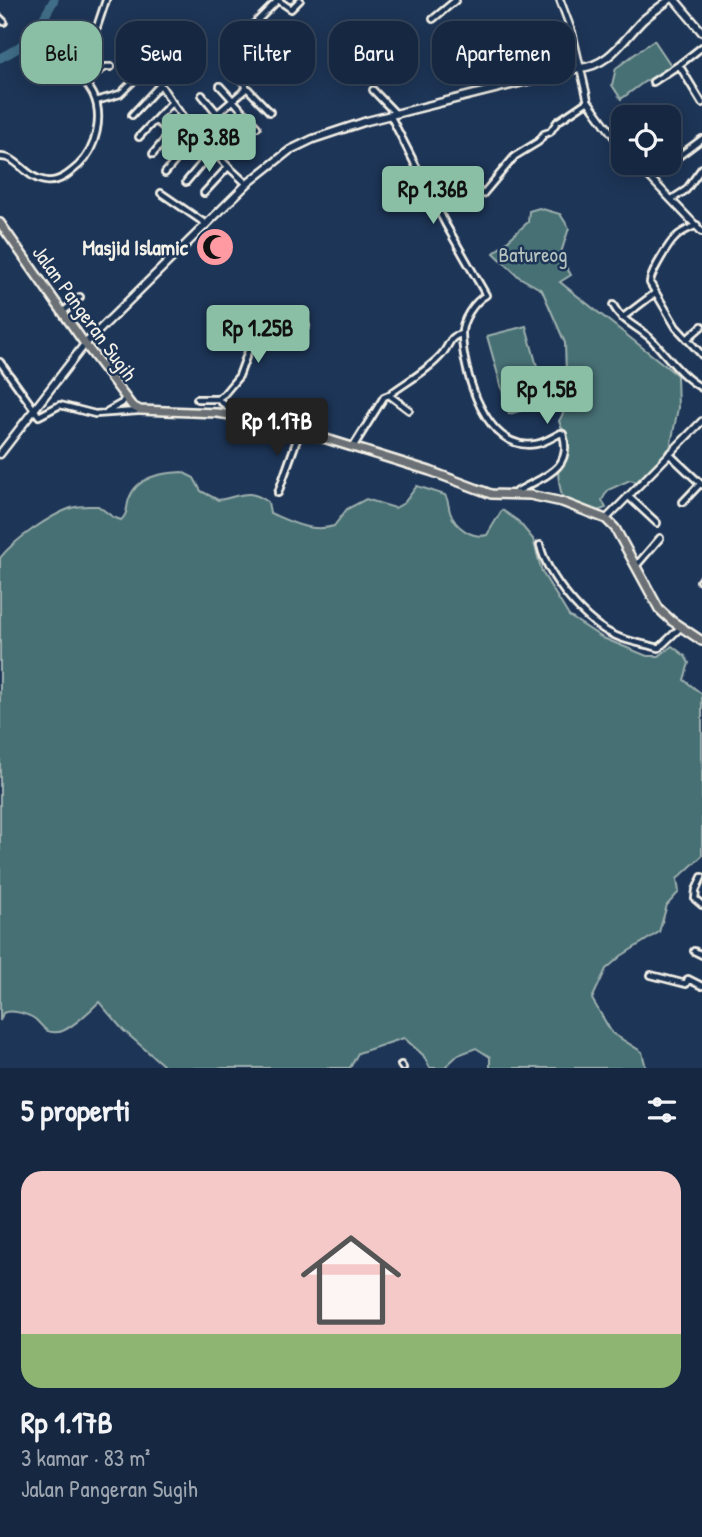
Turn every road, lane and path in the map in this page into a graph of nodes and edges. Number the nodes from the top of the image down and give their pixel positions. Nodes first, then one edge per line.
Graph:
1 (106, 0) edge
2 (300, 0) edge
3 (456, 0) edge
4 (560, 0) edge
5 (669, 0) edge
6 (675, 0) edge
7 (433, 19) dead end
8 (99, 21) edge
9 (257, 21) edge
10 (702, 32) edge
11 (702, 47) edge
12 (679, 65) junction
13 (110, 67) dead end
14 (579, 68) junction
15 (102, 69) edge
16 (653, 82) dead end
17 (85, 84) edge
18 (130, 84) edge
19 (245, 84) edge
20 (160, 85) joint
21 (220, 86) dead end
22 (247, 88) junction
23 (373, 90) dead end
24 (202, 95) dead end
25 (233, 100) junction
26 (96, 101) junction
27 (588, 101) junction
28 (172, 102) junction
29 (702, 103) edge
30 (216, 113) junction
31 (271, 113) dead end
32 (392, 114) junction
33 (132, 115) dead end
34 (155, 120) junction
35 (257, 127) dead end
36 (170, 133) junction
37 (197, 133) junction
38 (611, 133) edge
39 (139, 137) dead end
40 (702, 139) edge
41 (187, 147) junction
42 (213, 150) junction
43 (248, 150) dead end
44 (153, 153) dead end
45 (0, 157) edge
46 (228, 167) junction
47 (702, 168) edge
48 (165, 173) dead end
49 (650, 177) joint
50 (186, 182) dead end
51 (247, 184) junction
52 (161, 193) dead end
53 (204, 193) dead end
54 (483, 194) dead end
55 (672, 199) junction
56 (0, 223) edge
57 (206, 225) junction
58 (696, 225) junction
59 (702, 232) edge
60 (656, 293) junction
61 (80, 297) dead end
62 (613, 304) dead end
63 (62, 313) junction
64 (622, 318) junction
65 (306, 326) dead end
66 (702, 326) edge
67 (461, 334) junction
68 (687, 339) junction
69 (85, 344) junction
70 (702, 355) edge
71 (0, 362) edge
72 (702, 388) edge
73 (389, 395) junction
74 (125, 398) junction
75 (197, 399) dead end
76 (217, 399) junction
77 (34, 410) junction
78 (140, 410) junction
79 (409, 410) dead end
80 (103, 413) junction
81 (230, 414) junction
82 (702, 421) edge
83 (300, 431) junction
84 (353, 447) junction
85 (0, 454) edge
86 (669, 454) junction
87 (701, 485) edge
88 (278, 493) dead end
89 (509, 496) junction
90 (628, 496) junction
91 (682, 502) dead end
92 (606, 519) junction
93 (657, 523) dead end
94 (660, 538) dead end
95 (540, 545) dead end
96 (635, 566) junction
97 (681, 627) junction
98 (702, 641) edge
99 (702, 877) edge
100 (702, 905) edge
101 (694, 951) dead end
102 (702, 955) edge
103 (651, 975) dead end
104 (702, 986) edge

1 - 8 street
2 - 9 street
3 - 7 street
4 - 14 street
5 - 14 main road
6 - 10 main road
11 - 12 street
12 - 16 street
12 - 29 street
13 - 15 street
14 - 27 street
14 - 32 main road
17 - 26 street
18 - 26 street
19 - 22 street
20 - 28 street
20 - 33 street
21 - 25 street
22 - 25 street
22 - 31 street
23 - 32 street
24 - 30 street
25 - 30 street
25 - 35 street
26 - 45 street
27 - 38 street
27 - 54 street
28 - 34 street
28 - 37 street
30 - 37 street
30 - 43 street
32 - 51 main road
32 - 67 street
34 - 36 street
34 - 39 street
36 - 41 street
36 - 44 street
37 - 41 street
37 - 42 street
40 - 49 street
41 - 48 street
42 - 46 street
42 - 50 street
46 - 51 street
46 - 53 street
47 - 55 street
49 - 55 street
51 - 57 main road
52 - 57 street
55 - 58 street
56 - 63 highway, Jalan Pangeran Sugih
57 - 69 main road
58 - 59 street
58 - 60 street
60 - 64 street
60 - 68 street
61 - 63 street
62 - 64 street
63 - 69 highway, Jalan Pangeran Sugih
64 - 72 street
65 - 76 street
66 - 68 street
67 - 73 street
67 - 89 street
68 - 70 street
69 - 74 highway, Jalan Pangeran Sugih
69 - 77 main road
71 - 77 street
73 - 79 street
73 - 84 street
74 - 78 highway, Jalan Pangeran Sugih
74 - 80 street
75 - 76 street
76 - 81 street
77 - 80 street
77 - 85 main road
78 - 80 street
78 - 81 highway, Jalan Pangeran Sugih
81 - 83 highway, Jalan Pangeran Sugih
82 - 86 street
83 - 84 highway, Jalan Pangeran Sugih
83 - 88 street
84 - 89 highway, Jalan Pangeran Sugih
86 - 87 street
86 - 90 street
87 - 91 street
89 - 92 highway, Jalan Pangeran Sugih
90 - 92 street
90 - 93 street
92 - 96 highway
94 - 96 street
95 - 97 street
96 - 97 highway
97 - 98 highway
99 - 100 street
101 - 102 street
103 - 104 street

